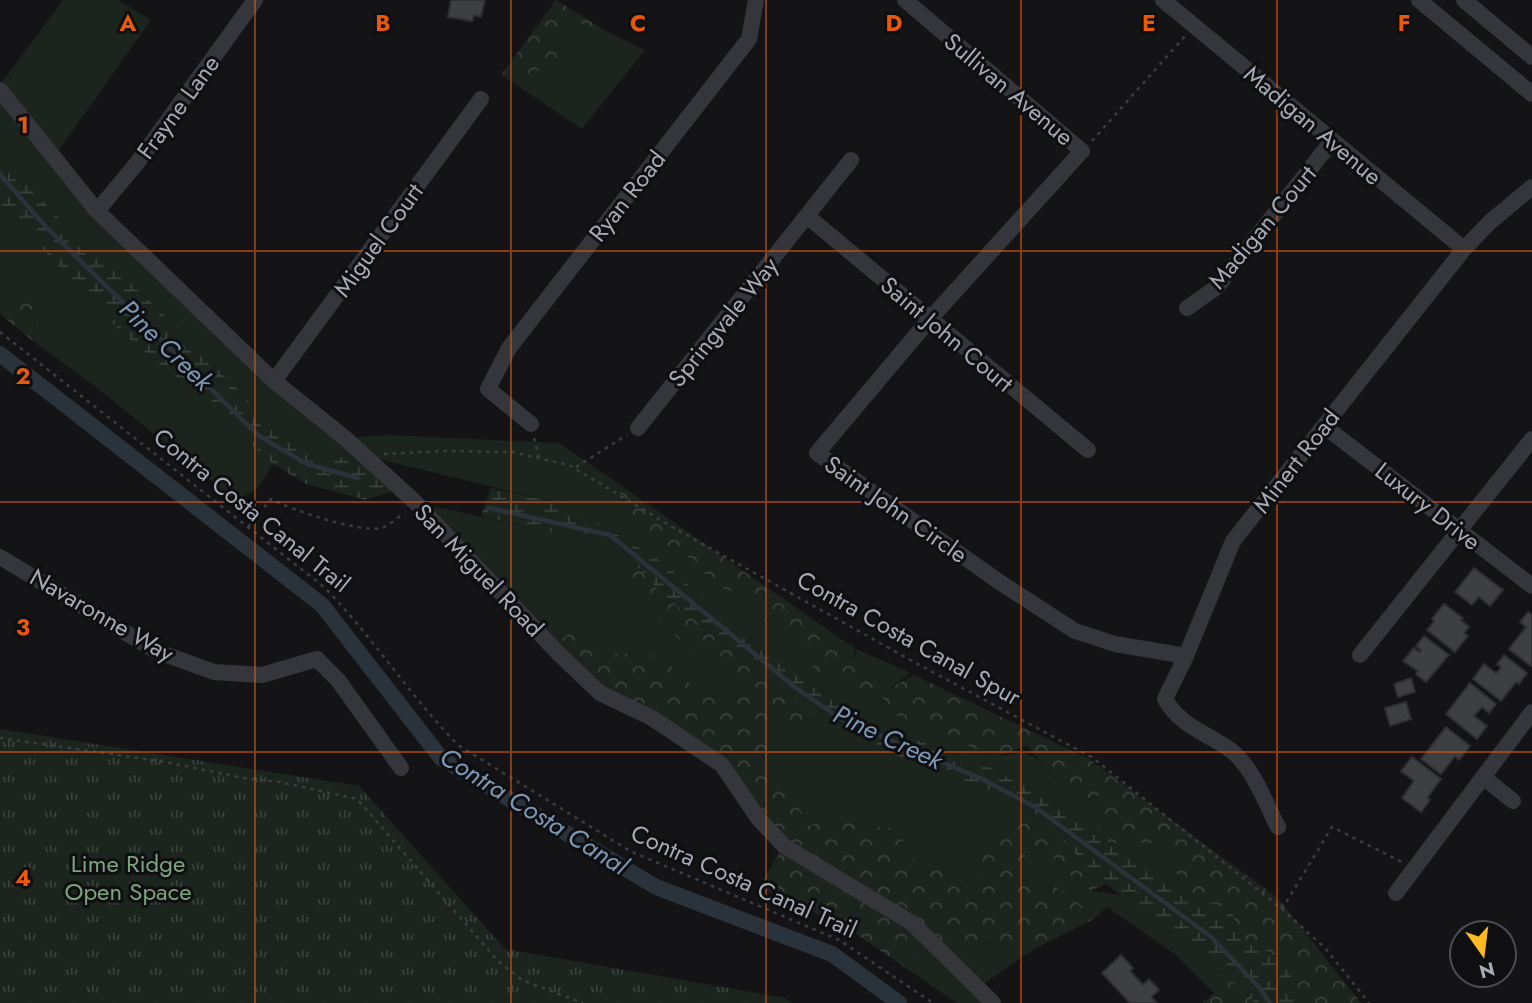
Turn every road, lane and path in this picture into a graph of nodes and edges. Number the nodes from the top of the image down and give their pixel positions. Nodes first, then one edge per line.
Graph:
1 (255, 0) edge
2 (756, 0) edge
3 (905, 0) edge
4 (1163, 0) edge
5 (1419, 0) edge
6 (1464, 0) edge
7 (1194, 26) junction
8 (1532, 57) edge
9 (0, 90) edge
10 (1532, 94) edge
11 (481, 99) dead end
12 (1332, 141) junction
13 (1082, 151) junction
14 (851, 160) dead end
15 (1532, 187) edge
16 (97, 211) junction
17 (807, 216) junction
18 (1464, 249) junction
19 (1187, 308) dead end
20 (929, 320) junction
21 (0, 332) edge
22 (274, 381) junction
23 (531, 425) joint
24 (1324, 426) junction
25 (638, 428) joint
26 (1532, 439) edge
27 (1088, 450) dead end
28 (363, 455) junction
29 (538, 458) junction
30 (575, 468) junction
31 (415, 502) junction
32 (248, 527) junction
33 (1461, 531) junction
34 (0, 557) edge
35 (1532, 586) edge
36 (1360, 655) dead end
37 (1186, 656) junction
38 (1532, 712) edge
39 (0, 738) edge
40 (401, 768) dead end
41 (1483, 778) junction
42 (1513, 802) dead end
43 (1278, 827) dead end
44 (1415, 869) junction
45 (1396, 893) dead end
46 (1282, 909) junction
47 (583, 1003) edge
48 (933, 1003) edge
49 (993, 1003) edge
50 (1369, 1003) edge

1 - 16 street, Frayne Lane
2 - 23 street, Ryan Road
3 - 13 street, Sullivan Avenue
4 - 7 street, Madigan Avenue
5 - 10 street
6 - 8 street
7 - 12 street, Madigan Avenue
7 - 13 path
9 - 16 street, San Miguel Road
11 - 22 street, Miguel Court
12 - 18 street, Madigan Avenue
12 - 19 street, Madigan Court
13 - 20 street, Saint John Circle
14 - 17 street, Springvale Way
15 - 18 street, Minert Road
16 - 22 street, San Miguel Road
17 - 20 street, Saint John Court
17 - 25 street, Springvale Way
18 - 24 street, Minert Road
20 - 27 street, Saint John Court
20 - 37 street, Saint John Circle
21 - 32 path, Contra Costa Canal Trail
22 - 28 street, San Miguel Road
23 - 29 path
24 - 33 street, Luxury Drive
24 - 37 street, Minert Road
25 - 30 path
26 - 33 street
28 - 29 path, Contra Costa Canal Spur
28 - 31 street, San Miguel Road
29 - 30 path, Contra Costa Canal Spur
30 - 46 path, Contra Costa Canal Spur
31 - 32 path
31 - 49 street, San Miguel Road
32 - 48 path, Contra Costa Canal Trail
33 - 35 street, Luxury Drive
33 - 36 street
34 - 40 street, Navaronne Way
37 - 43 street, Minert Road
38 - 41 street
39 - 47 path
41 - 42 street
41 - 44 street
44 - 45 street
44 - 46 path
46 - 50 path, Contra Costa Canal Spur

